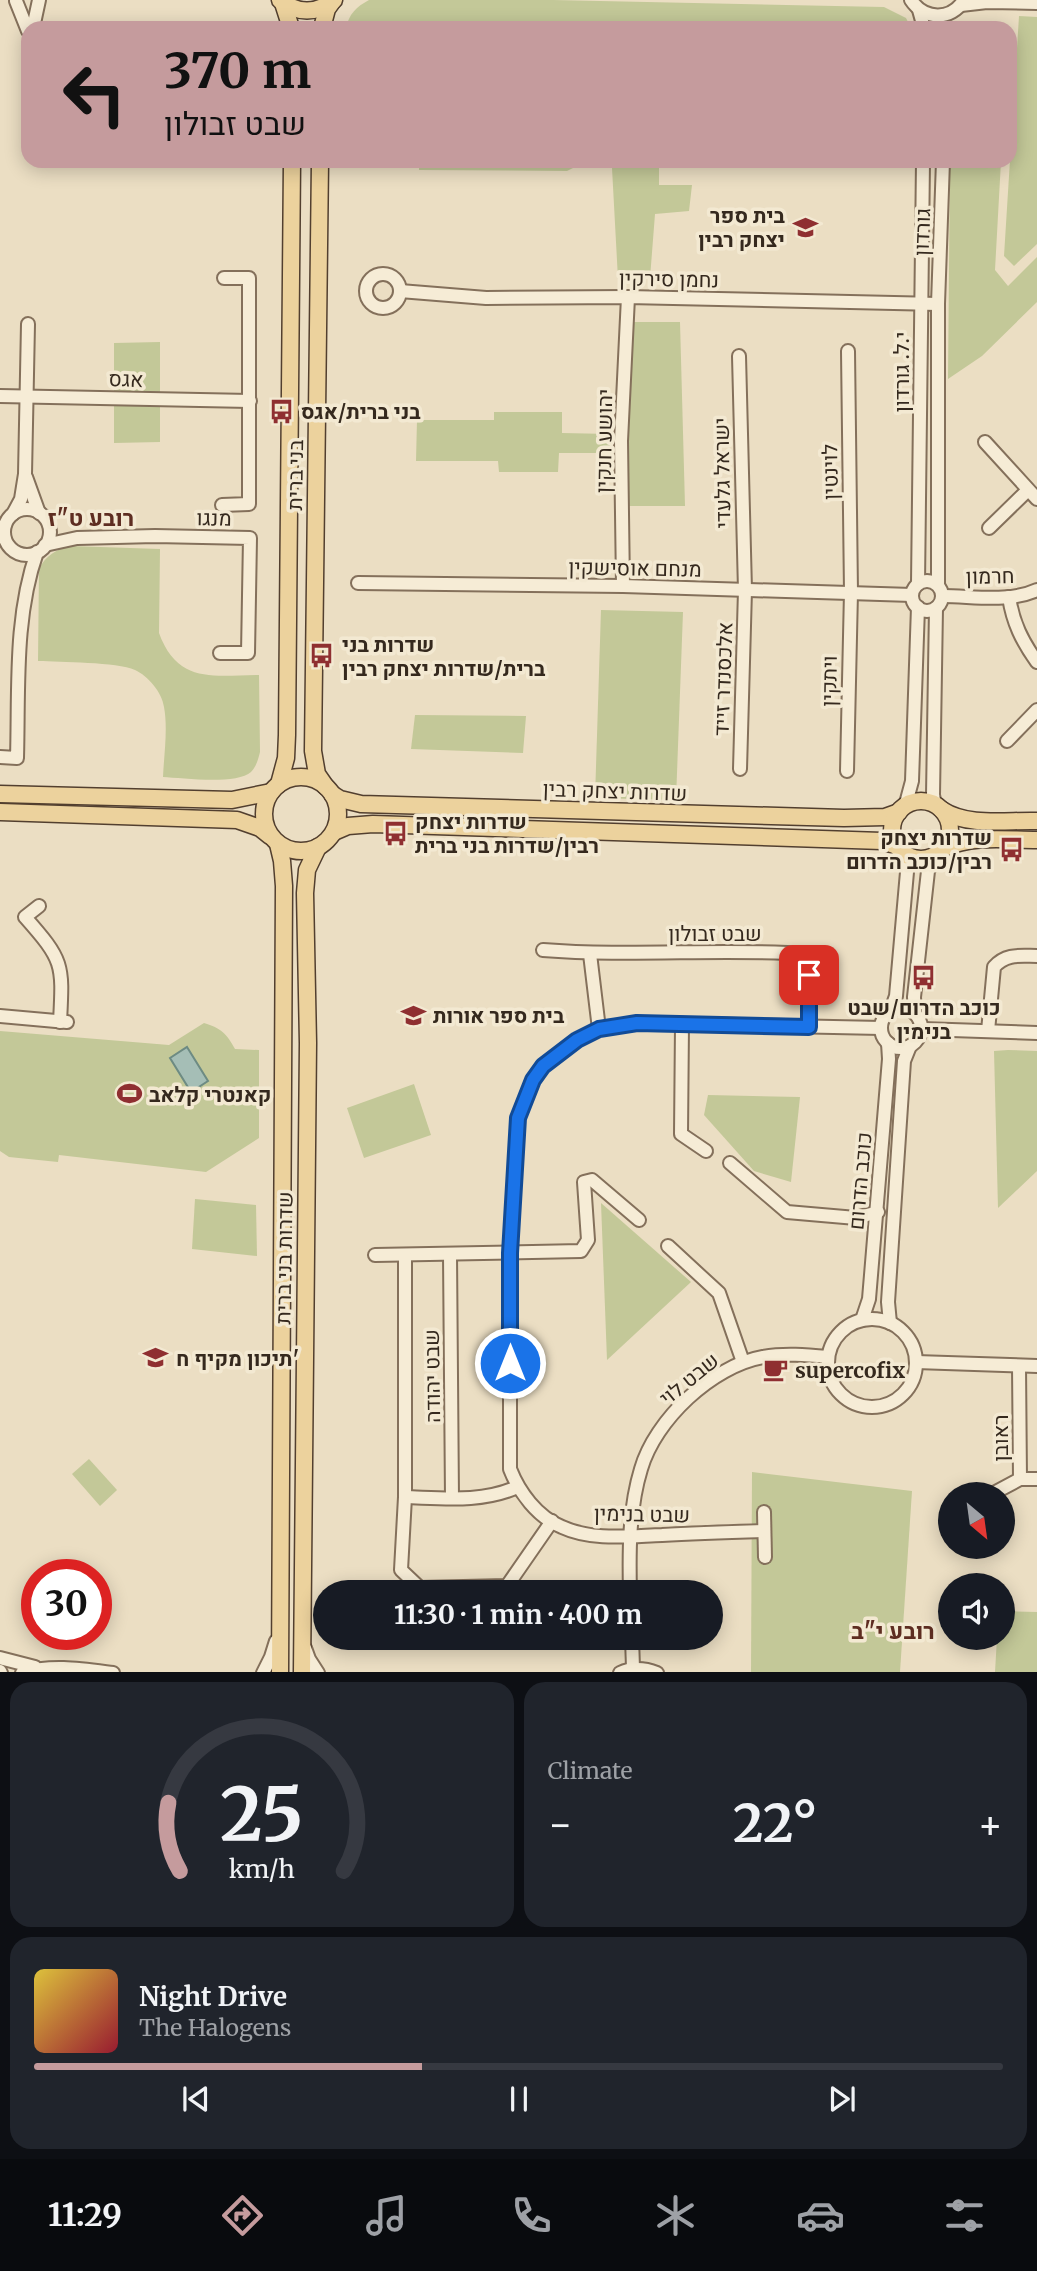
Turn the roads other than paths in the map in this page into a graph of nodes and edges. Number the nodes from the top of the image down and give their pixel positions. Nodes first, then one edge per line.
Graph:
1 (15, 0) edge
2 (39, 0) edge
3 (333, 1) edge
4 (282, 2) edge
5 (1037, 3) edge
6 (915, 5) edge
7 (959, 6) edge
8 (24, 21) edge
9 (34, 21) edge
10 (289, 21) edge
11 (324, 21) edge
12 (292, 168) edge
13 (320, 168) edge
14 (923, 168) edge
15 (943, 168) edge
16 (224, 278) dead end
17 (400, 291) dead end
18 (628, 297) junction
19 (921, 304) junction
20 (938, 304) junction
21 (28, 324) dead end
22 (848, 351) dead end
23 (739, 356) dead end
24 (0, 396) edge
25 (27, 396) junction
26 (250, 401) junction
27 (985, 442) dead end
28 (25, 474) junction
29 (1032, 494) edge
30 (222, 506) dead end
31 (39, 513) junction
32 (8, 517) edge
33 (49, 526) junction
34 (989, 528) dead end
35 (77, 538) junction
36 (6, 542) edge
37 (41, 549) junction
38 (358, 583) dead end
39 (26, 585) junction
40 (623, 586) junction
41 (915, 589) junction
42 (745, 590) junction
43 (940, 590) junction
44 (1037, 590) edge
45 (850, 592) junction
46 (1009, 597) junction
47 (918, 607) junction
48 (936, 608) junction
49 (220, 653) dead end
50 (1037, 662) edge
51 (1037, 710) edge
52 (1007, 741) dead end
53 (0, 757) edge
54 (740, 769) dead end
55 (847, 771) dead end
56 (275, 788) junction
57 (329, 790) junction
58 (0, 794) edge
59 (939, 808) junction
60 (902, 809) junction
61 (0, 812) edge
62 (1037, 821) edge
63 (334, 832) junction
64 (274, 840) junction
65 (1037, 840) edge
66 (318, 848) junction
67 (900, 849) junction
68 (939, 852) junction
69 (38, 906) dead end
70 (544, 950) dead end
71 (590, 954) junction
72 (1037, 956) edge
73 (891, 1010) junction
74 (915, 1013) junction
75 (0, 1016) edge
76 (682, 1025) junction
77 (809, 1027) junction
78 (881, 1028) junction
79 (599, 1029) junction
80 (922, 1029) junction
81 (988, 1031) junction
82 (1037, 1032) edge
83 (888, 1043) junction
84 (910, 1046) junction
85 (706, 1151) dead end
86 (730, 1163) dead end
87 (878, 1212) junction
88 (856, 1218) junction
89 (639, 1220) dead end
90 (876, 1232) junction
91 (668, 1246) dead end
92 (510, 1253) junction
93 (450, 1254) junction
94 (375, 1255) dead end
95 (405, 1255) junction
96 (862, 1320) junction
97 (890, 1323) junction
98 (828, 1357) junction
99 (916, 1362) junction
100 (743, 1363) junction
101 (1019, 1366) junction
102 (1037, 1366) edge
103 (1020, 1479) junction
104 (1037, 1479) edge
105 (1014, 1482) edge
106 (517, 1487) junction
107 (405, 1497) junction
108 (452, 1498) junction
109 (764, 1512) dead end
110 (552, 1521) junction
111 (764, 1531) junction
112 (631, 1535) junction
113 (765, 1557) dead end
114 (630, 1580) edge
115 (281, 1627) junction
116 (302, 1637) junction
117 (630, 1650) edge
118 (0, 1658) edge
119 (38, 1668) junction
120 (627, 1670) edge
121 (22, 1672) edge
122 (113, 1672) edge
123 (263, 1672) edge
124 (280, 1672) edge
125 (302, 1672) edge
126 (318, 1672) edge
127 (657, 1672) edge

1 - 2 street
1 - 8 street
2 - 9 street
3 - 4 main road
3 - 11 main road
4 - 10 main road
5 - 7 street
6 - 7 street
12 - 56 main road, בני ברית
13 - 57 main road, בני ברית
14 - 19 street, י.ל. גורדון
15 - 20 street, גורדון
16 - 26 street
17 - 18 street, נחמן סירקין
18 - 19 street, נחמן סירקין
18 - 40 street, יהושע חנקין
19 - 20 street, נחמן סירקין
19 - 41 street, י.ל. גורדון
20 - 43 street, י.ל. גורדון
21 - 25 street
22 - 45 street, לוינטין
23 - 42 street, ישראל גלעדי
24 - 25 street, אגס
25 - 26 street, אגס
25 - 28 street
26 - 30 street
27 - 29 street
28 - 31 street
28 - 32 street
29 - 34 street
31 - 32 street
31 - 33 street
32 - 36 street
33 - 35 street, מנגו
33 - 37 street
35 - 37 street, מנגו
35 - 49 street, מנגו
36 - 37 street
36 - 39 street
37 - 39 street
38 - 40 street, מנחם אוסישקין
39 - 53 street
40 - 42 street, מנחם אוסישקין
41 - 43 street
41 - 45 street, מנחם אוסישקין
41 - 47 street
42 - 45 street, מנחם אוסישקין
42 - 54 street, אלכסנדר זייד
43 - 46 street, חרמון
43 - 48 street
44 - 46 street, חרמון
45 - 55 street, ויתקין
46 - 50 street
47 - 48 street
47 - 60 street
48 - 59 street
51 - 52 street
56 - 57 main road
56 - 58 main road
56 - 64 main road
57 - 60 main road, שדרות יצחק רבין
57 - 63 main road
59 - 60 main road
59 - 62 main road
59 - 68 main road
60 - 67 main road
61 - 64 main road
63 - 66 main road
63 - 67 main road, שדרות יצחק רבין
64 - 66 main road
64 - 115 main road, שדרות בני ברית
65 - 68 main road
66 - 116 main road, שדרות בני ברית
67 - 68 main road
67 - 73 street
68 - 74 street
69 - 75 street
70 - 71 street, שבט זבולון
71 - 77 street, שבט זבולון
71 - 79 street
72 - 81 street
73 - 74 street
73 - 78 street
74 - 80 street
76 - 77 street
76 - 79 street
76 - 85 street
77 - 78 street
78 - 83 street
79 - 92 street
80 - 81 street
80 - 84 street
81 - 82 street
83 - 84 street
83 - 87 street, כוכב הדרום
84 - 97 street, כוכב הדרום
86 - 88 street
87 - 88 street
87 - 90 street, כוכב הדרום
88 - 90 street
89 - 92 street
90 - 96 street, כוכב הדרום
91 - 100 street
92 - 93 street
92 - 106 street
93 - 95 street
93 - 108 street, שבט יהודה
94 - 95 street
95 - 107 street, שבט יהודה
96 - 97 street
96 - 98 street
97 - 99 street
98 - 99 street
98 - 100 street, שבט לוי
99 - 101 street
100 - 112 street, שבט לוי
101 - 102 street
101 - 103 street, ראובן
103 - 104 street
103 - 105 street, ראובן
106 - 108 street
106 - 110 street, שבט בנימין
107 - 108 street
107 - 110 street, שבט יהודה
109 - 111 street
110 - 112 street, שבט בנימין
111 - 112 street, שבט בנימין
111 - 113 street
112 - 114 street, שבט לוי
115 - 123 street
115 - 124 main road
116 - 125 main road, שדרות בני ברית
116 - 126 street
117 - 120 street
118 - 119 street
119 - 121 street
119 - 122 street
120 - 127 street

